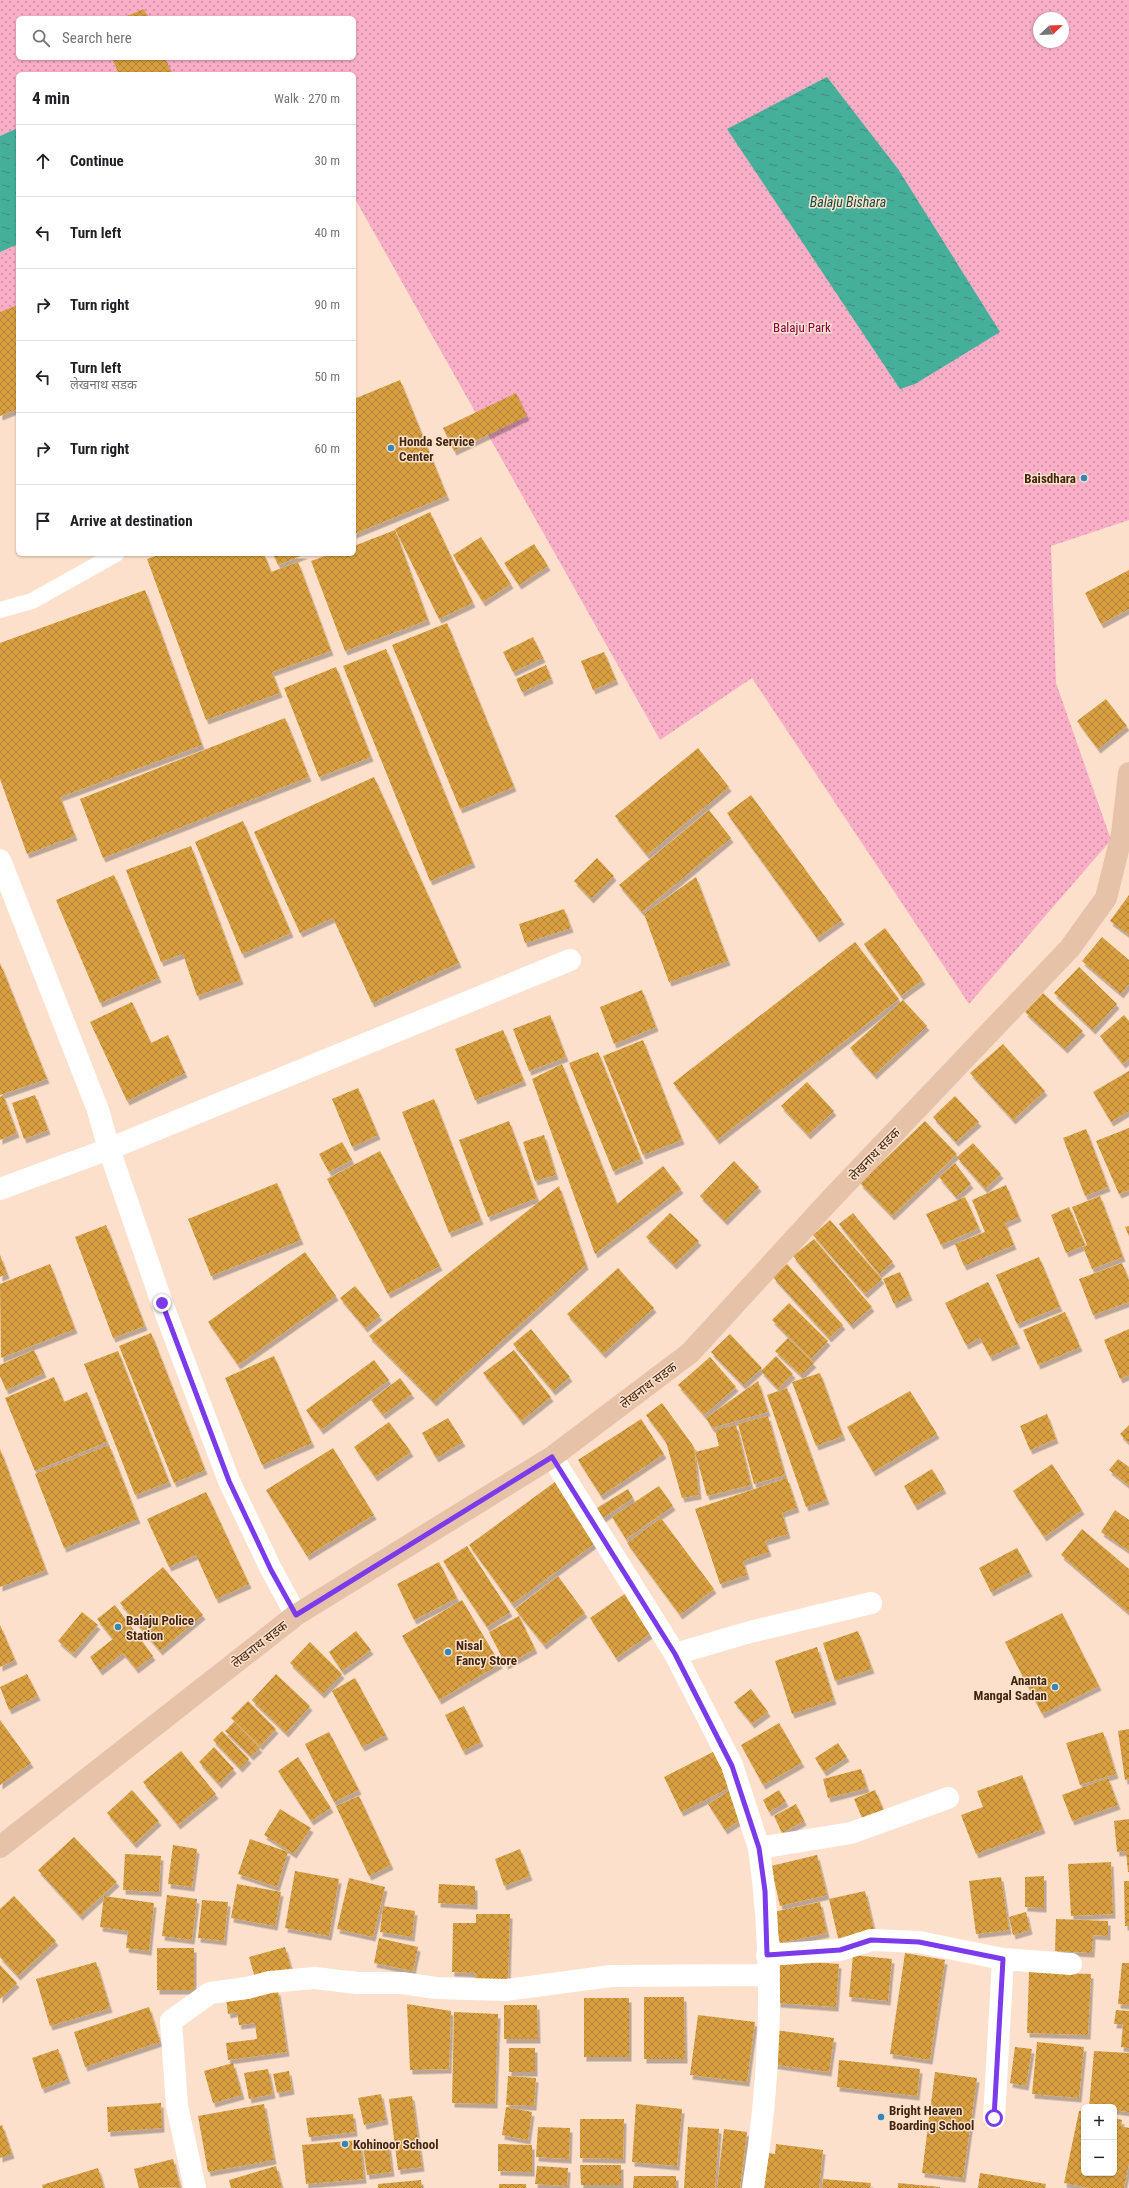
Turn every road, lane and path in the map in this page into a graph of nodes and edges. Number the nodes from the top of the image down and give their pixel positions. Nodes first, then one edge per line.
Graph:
1 (112, 556) edge
2 (0, 610) edge
3 (1129, 773) edge
4 (0, 860) edge
5 (570, 960) dead end
6 (109, 1149) junction
7 (0, 1189) edge
8 (552, 1457) junction
9 (871, 1603) dead end
10 (296, 1615) junction
11 (675, 1654) junction
12 (948, 1798) dead end
13 (0, 1847) edge
14 (759, 1848) junction
15 (1003, 1959) junction
16 (1071, 1964) dead end
17 (768, 1965) junction
18 (994, 2118) dead end
19 (195, 2188) edge
20 (753, 2188) edge

1 - 2 lane
3 - 8 main road, लेखनाथ सडक
4 - 6 street
5 - 6 street
6 - 7 street
6 - 10 street
8 - 10 main road, लेखनाथ सडक
8 - 11 street
9 - 11 street
10 - 13 main road, लेखनाथ सडक
11 - 14 street
12 - 14 street
14 - 17 street
15 - 16 street
15 - 17 street
15 - 18 street
17 - 19 street
17 - 20 street

